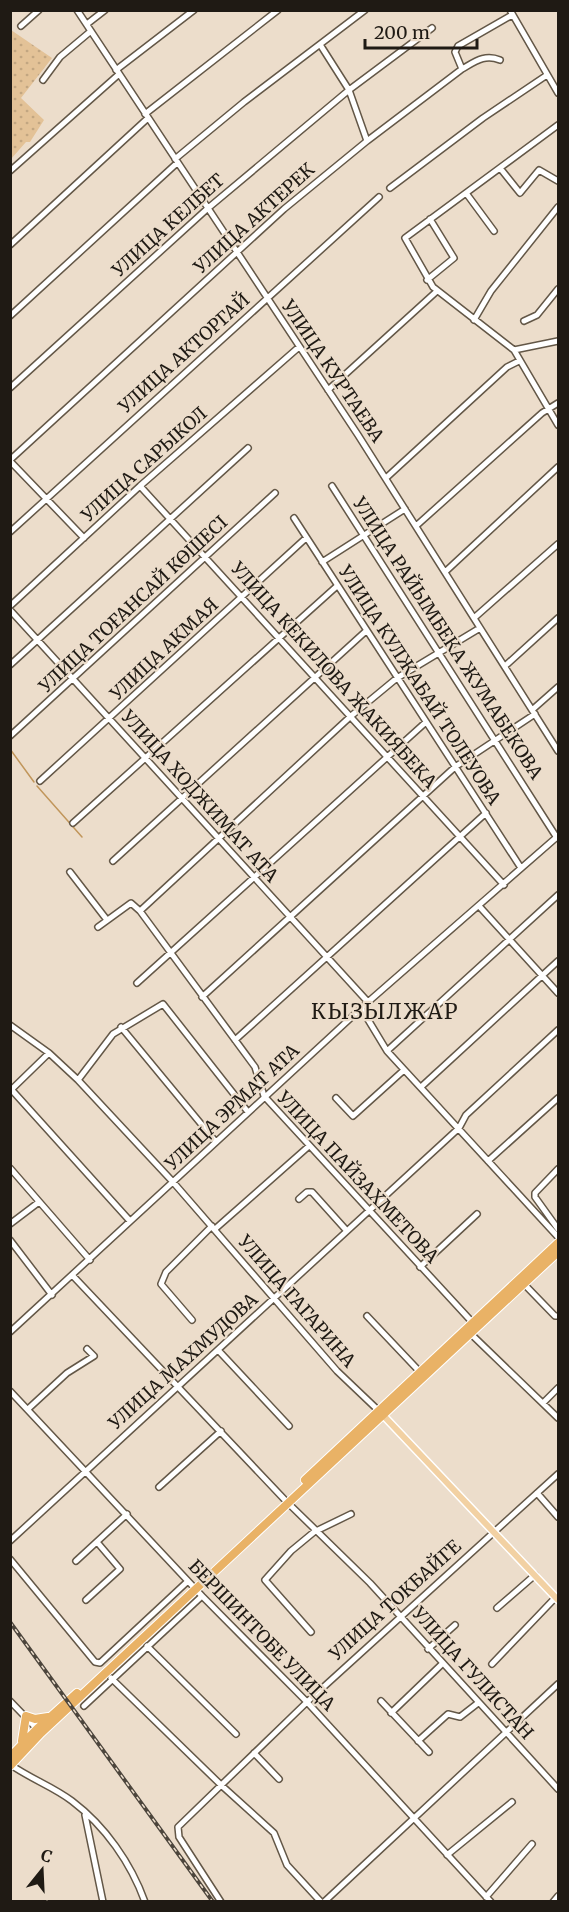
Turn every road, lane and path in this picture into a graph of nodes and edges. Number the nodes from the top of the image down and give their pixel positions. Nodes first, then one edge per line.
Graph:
1 (39, 10) edge
2 (77, 10) edge
3 (105, 10) edge
4 (194, 10) edge
5 (278, 10) edge
6 (365, 10) edge
7 (511, 13) edge
8 (87, 24) junction
9 (21, 26) dead end
10 (432, 28) dead end
11 (91, 31) junction
12 (321, 46) junction
13 (500, 60) dead end
14 (462, 69) junction
15 (117, 73) junction
16 (547, 75) junction
17 (43, 80) dead end
18 (349, 90) junction
19 (558, 93) edge
20 (146, 116) junction
21 (558, 125) edge
22 (367, 141) junction
23 (176, 161) junction
24 (500, 168) junction
25 (10, 171) edge
26 (558, 181) edge
27 (390, 188) dead end
28 (466, 193) junction
29 (379, 197) dead end
30 (558, 207) edge
31 (207, 209) junction
32 (430, 219) junction
33 (494, 231) dead end
34 (10, 245) edge
35 (237, 254) junction
36 (427, 280) junction
37 (558, 289) edge
38 (437, 291) junction
39 (266, 299) junction
40 (10, 316) edge
41 (474, 320) junction
42 (524, 321) dead end
43 (558, 341) edge
44 (299, 347) junction
45 (514, 350) junction
46 (519, 361) junction
47 (10, 388) edge
48 (328, 390) junction
49 (558, 403) edge
50 (549, 408) junction
51 (558, 425) edge
52 (248, 448) dead end
53 (10, 460) edge
54 (558, 467) edge
55 (386, 478) junction
56 (140, 486) junction
57 (332, 486) dead end
58 (274, 493) dead end
59 (47, 498) junction
60 (405, 509) junction
61 (170, 518) junction
62 (294, 518) dead end
63 (416, 526) junction
64 (10, 532) edge
65 (364, 536) junction
66 (84, 538) junction
67 (306, 538) junction
68 (558, 544) edge
69 (206, 557) junction
70 (322, 562) junction
71 (445, 572) junction
72 (337, 586) junction
73 (243, 596) junction
74 (10, 608) edge
75 (474, 618) junction
76 (558, 618) edge
77 (480, 628) junction
78 (366, 631) junction
79 (280, 637) junction
80 (38, 640) junction
81 (439, 653) junction
82 (10, 665) edge
83 (505, 666) junction
84 (316, 676) junction
85 (74, 678) junction
86 (397, 678) junction
87 (558, 687) edge
88 (534, 712) junction
89 (351, 716) junction
90 (110, 719) junction
91 (426, 722) junction
92 (10, 736) edge
93 (495, 740) junction
94 (558, 751) edge
95 (388, 756) junction
96 (146, 759) junction
97 (455, 767) junction
98 (40, 781) dead end
99 (424, 795) junction
100 (182, 798) junction
101 (486, 813) junction
102 (73, 823) dead end
103 (461, 835) junction
104 (558, 837) edge
105 (219, 838) junction
106 (113, 861) dead end
107 (521, 868) junction
108 (70, 872) dead end
109 (255, 877) junction
110 (504, 885) junction
111 (558, 895) edge
112 (479, 906) junction
113 (140, 911) junction
114 (291, 918) junction
115 (107, 920) junction
116 (98, 927) dead end
117 (510, 940) junction
118 (171, 954) junction
119 (327, 957) junction
120 (558, 961) edge
121 (543, 976) junction
122 (138, 982) dead end
123 (558, 993) edge
124 (202, 998) junction
125 (368, 1002) junction
126 (361, 1008) junction
127 (10, 1025) edge
128 (121, 1028) junction
129 (558, 1030) edge
130 (235, 1040) junction
131 (387, 1051) junction
132 (49, 1053) junction
133 (404, 1070) junction
134 (78, 1080) junction
135 (421, 1087) junction
136 (11, 1089) edge
137 (264, 1096) junction
138 (336, 1098) dead end
139 (558, 1098) edge
140 (248, 1112) junction
141 (459, 1128) junction
142 (216, 1142) junction
143 (309, 1146) junction
144 (488, 1161) junction
145 (10, 1168) edge
146 (558, 1169) edge
147 (173, 1182) junction
148 (299, 1199) dead end
149 (39, 1202) junction
150 (368, 1212) junction
151 (477, 1214) dead end
152 (130, 1221) junction
153 (10, 1224) edge
154 (214, 1228) junction
155 (558, 1230) edge
156 (347, 1231) junction
157 (558, 1237) edge
158 (10, 1240) edge
159 (558, 1243) edge
160 (558, 1252) edge
161 (90, 1260) junction
162 (420, 1267) junction
163 (73, 1276) junction
164 (524, 1284) junction
165 (52, 1295) junction
166 (275, 1297) junction
167 (367, 1316) dead end
168 (558, 1316) edge
169 (192, 1320) dead end
170 (473, 1323) junction
171 (11, 1331) edge
172 (471, 1334) junction
173 (87, 1349) dead end
174 (218, 1350) junction
175 (420, 1372) junction
176 (179, 1386) junction
177 (558, 1388) edge
178 (10, 1391) edge
179 (543, 1403) junction
180 (28, 1409) junction
181 (381, 1413) junction
182 (558, 1418) edge
183 (289, 1426) dead end
184 (221, 1431) junction
185 (87, 1470) junction
186 (558, 1474) edge
187 (159, 1487) dead end
188 (537, 1494) junction
189 (286, 1501) junction
190 (127, 1514) junction
191 (351, 1514) dead end
192 (558, 1517) edge
193 (495, 1530) junction
194 (314, 1532) junction
195 (10, 1541) edge
196 (97, 1542) junction
197 (10, 1559) edge
198 (76, 1562) dead end
199 (535, 1575) junction
200 (194, 1588) junction
201 (557, 1598) edge
202 (86, 1600) dead end
203 (497, 1608) dead end
204 (400, 1616) junction
205 (455, 1625) dead end
206 (311, 1632) dead end
207 (147, 1646) junction
208 (429, 1649) junction
209 (442, 1664) junction
210 (492, 1664) dead end
211 (111, 1678) junction
212 (558, 1684) edge
213 (10, 1701) edge
214 (381, 1701) dead end
215 (307, 1702) junction
216 (478, 1703) junction
217 (84, 1706) dead end
218 (391, 1713) junction
219 (53, 1715) junction
220 (26, 1716) junction
221 (39, 1731) junction
222 (506, 1732) junction
223 (236, 1734) dead end
224 (418, 1741) junction
225 (21, 1746) junction
226 (429, 1752) dead end
227 (254, 1753) junction
228 (11, 1763) edge
229 (279, 1779) dead end
230 (221, 1785) junction
231 (558, 1789) edge
232 (512, 1802) dead end
233 (85, 1813) junction
234 (413, 1818) junction
235 (532, 1844) dead end
236 (447, 1855) junction
237 (558, 1896) edge
238 (488, 1899) edge
239 (103, 1902) edge
240 (145, 1902) edge
241 (221, 1902) edge
242 (323, 1902) edge
243 (553, 1902) edge

1 - 9 street
2 - 8 street, УЛИЦА КУРТАЕВА
3 - 8 street
4 - 15 street
5 - 20 street
6 - 12 street
7 - 14 street
7 - 16 street
8 - 11 street, УЛИЦА КУРТАЕВА
10 - 18 street, УЛИЦА КЕЛБЕТ
11 - 15 street, УЛИЦА КУРТАЕВА
11 - 17 street
12 - 18 street
12 - 23 street
13 - 14 street, УЛИЦА АКТЕРЕК
14 - 22 street, УЛИЦА АКТЕРЕК
15 - 20 street, УЛИЦА КУРТАЕВА
15 - 25 street
16 - 19 street
16 - 27 street
18 - 22 street
18 - 31 street, УЛИЦА КЕЛБЕТ
20 - 23 street, УЛИЦА КУРТАЕВА
20 - 34 street
21 - 24 street
22 - 35 street, УЛИЦА АКТЕРЕК
23 - 31 street, УЛИЦА КУРТАЕВА
23 - 40 street
24 - 26 street
24 - 28 street
28 - 32 street
28 - 33 street
29 - 39 street, УЛИЦА АКТОРГАЙ
30 - 41 street
31 - 35 street, УЛИЦА КУРТАЕВА
31 - 47 street, УЛИЦА КЕЛБЕТ
32 - 36 street
32 - 36 street
35 - 39 street, УЛИЦА КУРТАЕВА
35 - 53 street, УЛИЦА АКТЕРЕК
36 - 38 street
37 - 42 street
38 - 41 street
38 - 48 street
39 - 44 street, УЛИЦА КУРТАЕВА
39 - 59 street, УЛИЦА АКТОРГАЙ
41 - 45 street
43 - 45 street
44 - 48 street, УЛИЦА КУРТАЕВА
44 - 56 street, УЛИЦА САРЫКОЛ
45 - 46 street
46 - 50 street
46 - 55 street
48 - 55 street, УЛИЦА КУРТАЕВА
49 - 50 street
50 - 51 street
50 - 63 street
52 - 61 street
53 - 59 street
54 - 71 street
55 - 60 street, УЛИЦА КУРТАЕВА
56 - 61 street, УЛИЦА КЕКИЛОВА ЖАКИЯБЕКА
56 - 66 street, УЛИЦА САРЫКОЛ
57 - 65 street, УЛИЦА РАЙЫМБЕКА ЖУМАБЕКОВА
58 - 69 street, УЛИЦА ТОҒАНСАЙ КӨШЕСІ
59 - 64 street, УЛИЦА АКТОРГАЙ
59 - 66 street
60 - 63 street, УЛИЦА КУРТАЕВА
60 - 65 street
61 - 69 street, УЛИЦА КЕКИЛОВА ЖАКИЯБЕКА
61 - 80 street
62 - 67 street, УЛИЦА КУЛЖАБАЙ ТОЛЕУОВА
63 - 71 street, УЛИЦА КУРТАЕВА
65 - 70 street
65 - 81 street, УЛИЦА РАЙЫМБЕКА ЖУМАБЕКОВА
66 - 74 street, УЛИЦА САРЫКОЛ
67 - 70 street, УЛИЦА КУЛЖАБАЙ ТОЛЕУОВА
67 - 73 street, УЛИЦА АКМАЯ
68 - 75 street
69 - 73 street, УЛИЦА КЕКИЛОВА ЖАКИЯБЕКА
69 - 85 street, УЛИЦА ТОҒАНСАЙ КӨШЕСІ
70 - 72 street, УЛИЦА КУЛЖАБАЙ ТОЛЕУОВА
71 - 75 street, УЛИЦА КУРТАЕВА
72 - 78 street, УЛИЦА КУЛЖАБАЙ ТОЛЕУОВА
72 - 79 street
73 - 79 street, УЛИЦА КЕКИЛОВА ЖАКИЯБЕКА
73 - 90 street, УЛИЦА АКМАЯ
74 - 80 street, УЛИЦА ХОДЖИМАТ АТА
75 - 77 street, УЛИЦА КУРТАЕВА
76 - 83 street
77 - 81 street
77 - 83 street, УЛИЦА КУРТАЕВА
78 - 84 street
78 - 86 street, УЛИЦА КУЛЖАБАЙ ТОЛЕУОВА
79 - 84 street, УЛИЦА КЕКИЛОВА ЖАКИЯБЕКА
79 - 96 street
80 - 82 street
80 - 85 street, УЛИЦА ХОДЖИМАТ АТА
81 - 86 street
81 - 93 street, УЛИЦА РАЙЫМБЕКА ЖУМАБЕКОВА
83 - 88 street, УЛИЦА КУРТАЕВА
84 - 89 street, УЛИЦА КЕКИЛОВА ЖАКИЯБЕКА
84 - 100 street
85 - 90 street, УЛИЦА ХОДЖИМАТ АТА
85 - 92 street, УЛИЦА ТОҒАНСАЙ КӨШЕСІ
86 - 89 street
86 - 91 street, УЛИЦА КУЛЖАБАЙ ТОЛЕУОВА
87 - 88 street
88 - 93 street
88 - 94 street, УЛИЦА КУРТАЕВА
89 - 95 street, УЛИЦА КЕКИЛОВА ЖАКИЯБЕКА
89 - 105 street
90 - 96 street, УЛИЦА ХОДЖИМАТ АТА
90 - 98 street, УЛИЦА АКМАЯ
91 - 95 street
91 - 97 street, УЛИЦА КУЛЖАБАЙ ТОЛЕУОВА
93 - 97 street
93 - 104 street, УЛИЦА РАЙЫМБЕКА ЖУМАБЕКОВА
95 - 99 street, УЛИЦА КЕКИЛОВА ЖАКИЯБЕКА
95 - 109 street
96 - 100 street, УЛИЦА ХОДЖИМАТ АТА
96 - 102 street
97 - 99 street
97 - 101 street, УЛИЦА КУЛЖАБАЙ ТОЛЕУОВА
99 - 103 street, УЛИЦА КЕКИЛОВА ЖАКИЯБЕКА
99 - 114 street
100 - 105 street, УЛИЦА ХОДЖИМАТ АТА
100 - 106 street
101 - 103 street
101 - 107 street, УЛИЦА КУЛЖАБАЙ ТОЛЕУОВА
103 - 110 street, УЛИЦА КЕКИЛОВА ЖАКИЯБЕКА
103 - 119 street
104 - 107 street, УЛИЦА ЭРМАТ АТА
105 - 109 street, УЛИЦА ХОДЖИМАТ АТА
105 - 113 street
107 - 110 street, УЛИЦА ЭРМАТ АТА
108 - 115 street
109 - 114 street, УЛИЦА ХОДЖИМАТ АТА
109 - 118 street
110 - 112 street, УЛИЦА ЭРМАТ АТА
111 - 117 street
112 - 117 street
112 - 125 street, УЛИЦА ЭРМАТ АТА
113 - 115 street
113 - 118 street, УЛИЦА ПАЙЗАХМЕТОВА
114 - 119 street, УЛИЦА ХОДЖИМАТ АТА
114 - 124 street
115 - 116 street
117 - 121 street
117 - 131 street
118 - 122 street
118 - 124 street, УЛИЦА ПАЙЗАХМЕТОВА
119 - 125 street, УЛИЦА ХОДЖИМАТ АТА
119 - 130 street
120 - 121 street
121 - 123 street
121 - 135 street
124 - 130 street, УЛИЦА ПАЙЗАХМЕТОВА
125 - 126 street, УЛИЦА ЭРМАТ АТА
126 - 131 street
126 - 137 street, УЛИЦА ЭРМАТ АТА
127 - 132 street, УЛИЦА ГАГАРИНА
128 - 134 street
128 - 140 street
128 - 142 street
129 - 141 street, УЛИЦА МАХМУДОВА
130 - 137 street, УЛИЦА ПАЙЗАХМЕТОВА
131 - 133 street
132 - 134 street, УЛИЦА ГАГАРИНА
132 - 136 street
133 - 135 street
133 - 138 street
134 - 147 street, УЛИЦА ГАГАРИНА
135 - 141 street
136 - 152 street
137 - 140 street, УЛИЦА ЭРМАТ АТА
137 - 143 street, УЛИЦА ПАЙЗАХМЕТОВА
139 - 144 street
140 - 142 street, УЛИЦА ЭРМАТ АТА
141 - 144 street
141 - 150 street, УЛИЦА МАХМУДОВА
142 - 147 street, УЛИЦА ЭРМАТ АТА
143 - 150 street, УЛИЦА ПАЙЗАХМЕТОВА
143 - 154 street
144 - 157 street
145 - 149 street
146 - 155 street
147 - 152 street, УЛИЦА ЭРМАТ АТА
147 - 154 street, УЛИЦА ГАГАРИНА
148 - 156 street
149 - 153 street
149 - 161 street
150 - 156 street, УЛИЦА МАХМУДОВА
150 - 162 street, УЛИЦА ПАЙЗАХМЕТОВА
151 - 162 street
152 - 161 street, УЛИЦА ЭРМАТ АТА
154 - 166 street, УЛИЦА ГАГАРИНА
154 - 169 street
156 - 166 street, УЛИЦА МАХМУДОВА
158 - 165 street
159 - 170 highway
160 - 164 highway
161 - 163 street, УЛИЦА ЭРМАТ АТА
162 - 170 street, УЛИЦА ПАЙЗАХМЕТОВА
163 - 165 street, УЛИЦА ЭРМАТ АТА
163 - 176 street, УЛИЦА ГУЛИСТАН
164 - 168 street
164 - 172 highway
165 - 171 street, УЛИЦА ЭРМАТ АТА
166 - 174 street, УЛИЦА МАХМУДОВА
166 - 181 street, УЛИЦА ГАГАРИНА
167 - 175 street
170 - 175 highway
172 - 179 street
172 - 181 highway
173 - 180 street
174 - 176 street, УЛИЦА МАХМУДОВА
174 - 183 street
175 - 181 highway
176 - 184 street, УЛИЦА ГУЛИСТАН
176 - 185 street, УЛИЦА МАХМУДОВА
177 - 179 street
178 - 180 street, БЕРШИНТОБЕ УЛИЦА
179 - 182 street
180 - 185 street, БЕРШИНТОБЕ УЛИЦА
181 - 189 highway
181 - 193 main road, УЛИЦА ГАГАРИНА
184 - 187 street
184 - 189 street, УЛИЦА ГУЛИСТАН
185 - 190 street, БЕРШИНТОБЕ УЛИЦА
185 - 195 street, УЛИЦА МАХМУДОВА
186 - 188 street, УЛИЦА ТОКБАЙГЕ
188 - 192 street
188 - 193 street, УЛИЦА ТОКБАЙГЕ
189 - 194 street, УЛИЦА ГУЛИСТАН
189 - 200 highway
190 - 196 street
190 - 200 street, БЕРШИНТОБЕ УЛИЦА
191 - 194 street
193 - 199 main road, УЛИЦА ГАГАРИНА
193 - 204 street, УЛИЦА ТОКБАЙГЕ
194 - 204 street, УЛИЦА ГУЛИСТАН
194 - 206 street
196 - 198 street
196 - 202 street
197 - 200 street
199 - 201 main road, УЛИЦА ГАГАРИНА
199 - 203 street
200 - 207 street
200 - 215 street, БЕРШИНТОБЕ УЛИЦА
200 - 219 highway
200 - 221 highway
201 - 210 street
204 - 208 street, УЛИЦА ГУЛИСТАН
204 - 215 street, УЛИЦА ТОКБАЙГЕ
205 - 208 street
207 - 211 street
207 - 223 street
208 - 209 street, УЛИЦА ГУЛИСТАН
209 - 216 street, УЛИЦА ГУЛИСТАН
209 - 218 street
211 - 217 street
211 - 230 street
212 - 222 street
213 - 220 street
214 - 218 street
215 - 227 street, УЛИЦА ТОКБАЙГЕ
215 - 234 street, БЕРШИНТОБЕ УЛИЦА
216 - 222 street, УЛИЦА ГУЛИСТАН
216 - 224 street
218 - 224 street
219 - 220 highway
219 - 221 highway
220 - 221 street
220 - 225 highway
221 - 225 highway
221 - 228 highway
222 - 231 street, УЛИЦА ГУЛИСТАН
222 - 234 street
224 - 226 street
225 - 228 highway
227 - 229 street
227 - 230 street, УЛИЦА ТОКБАЙГЕ
228 - 233 street
230 - 241 street, УЛИЦА ТОКБАЙГЕ
230 - 242 street
232 - 236 street
233 - 239 street
233 - 240 street
234 - 236 street, БЕРШИНТОБЕ УЛИЦА
234 - 242 street
235 - 238 street
236 - 238 street, БЕРШИНТОБЕ УЛИЦА
237 - 243 street

